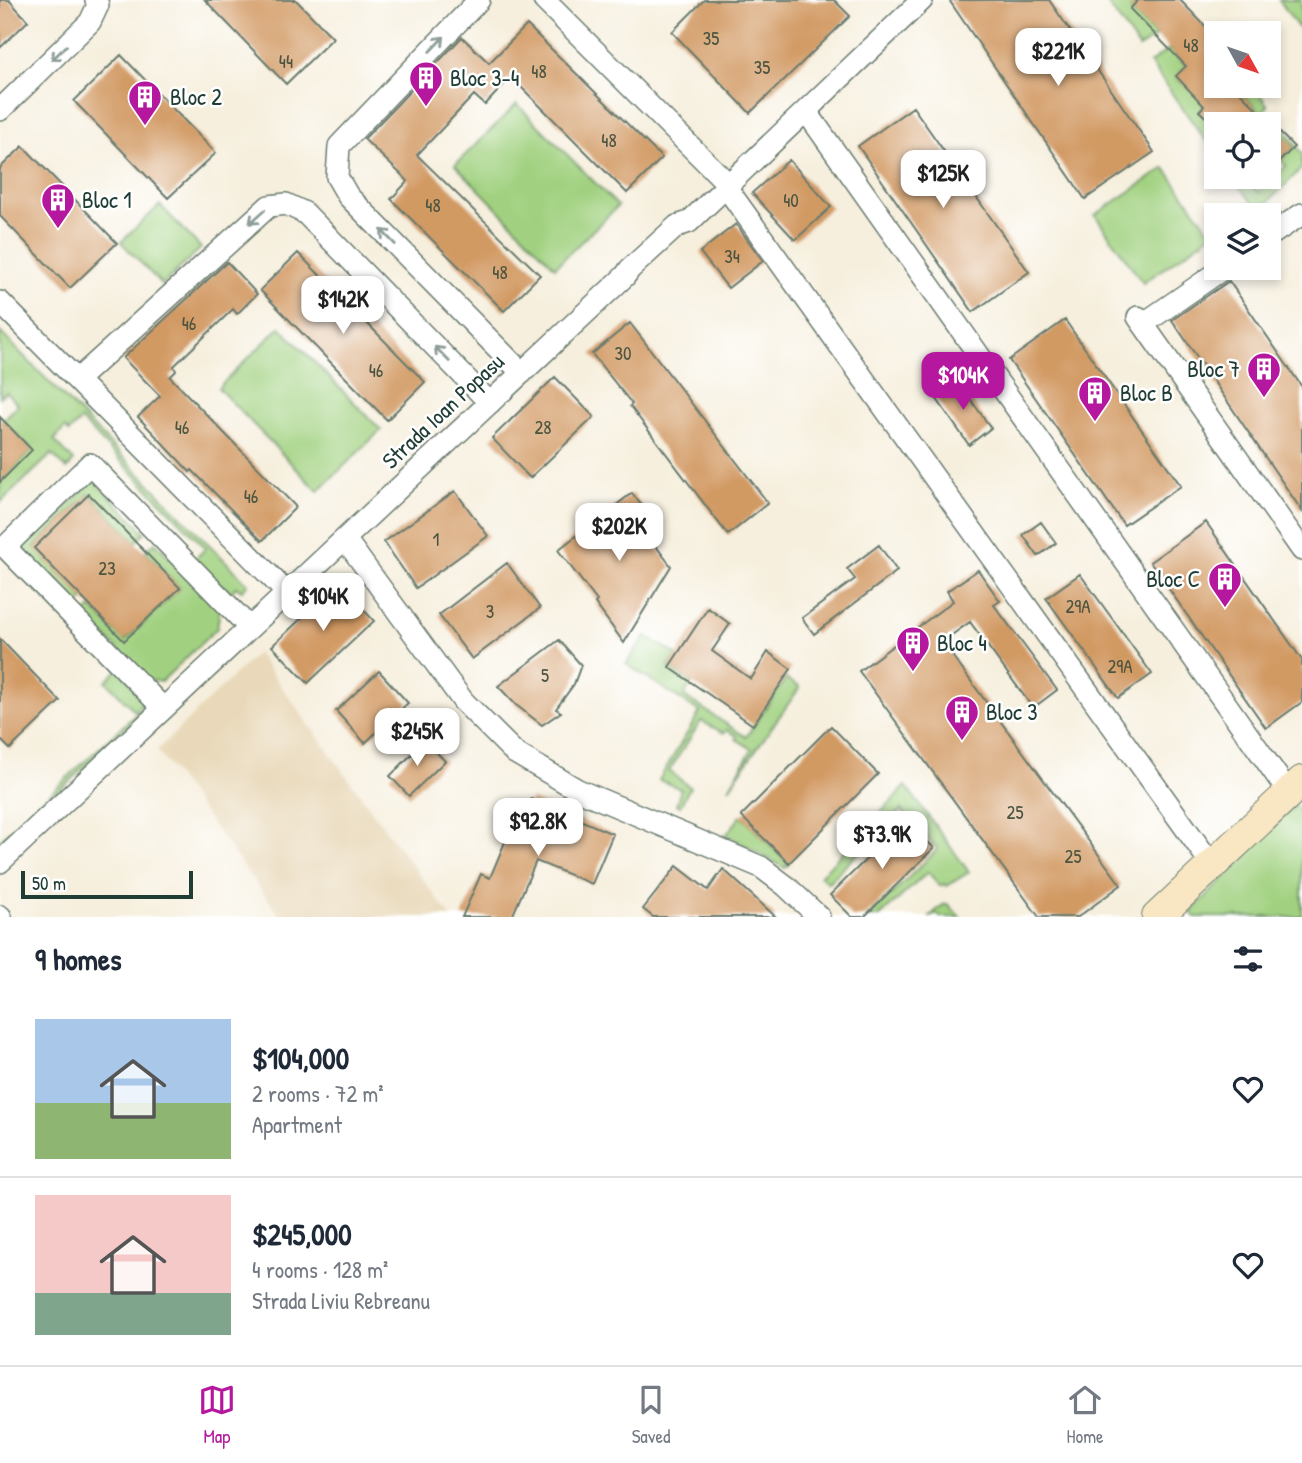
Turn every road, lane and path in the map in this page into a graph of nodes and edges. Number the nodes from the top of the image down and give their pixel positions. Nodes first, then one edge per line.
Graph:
1 (96, 0) edge
2 (479, 0) edge
3 (544, 0) edge
4 (922, 0) edge
5 (0, 110) edge
6 (806, 111) junction
7 (727, 186) junction
8 (1302, 214) edge
9 (1281, 228) edge
10 (1205, 280) edge
11 (0, 302) edge
12 (522, 373) junction
13 (77, 380) junction
14 (490, 403) junction
15 (345, 539) junction
16 (1302, 550) edge
17 (286, 592) junction
18 (249, 627) junction
19 (163, 708) junction
20 (1295, 787) edge
21 (0, 862) edge
22 (1212, 865) junction
23 (819, 917) edge
24 (1157, 917) edge

1 -> 5 street
12 -> 2 street
3 - 7 street
4 - 6 street, Strada Ioan Popasu
6 - 7 street, Strada Ioan Popasu
6 - 20 street
7 - 12 street, Strada Ioan Popasu
7 - 22 street
8 - 9 street
10 - 16 street
11 - 13 street
12 - 14 street, Strada Ioan Popasu
14 -> 13 street
13 - 17 street
14 - 15 street, Strada Ioan Popasu
15 - 17 street, Strada Ioan Popasu
15 - 23 street
17 - 18 street, Strada Ioan Popasu
18 - 19 street, Strada Ioan Popasu
18 - 19 street
19 - 21 street, Strada Ioan Popasu
20 - 22 street
22 - 24 street

